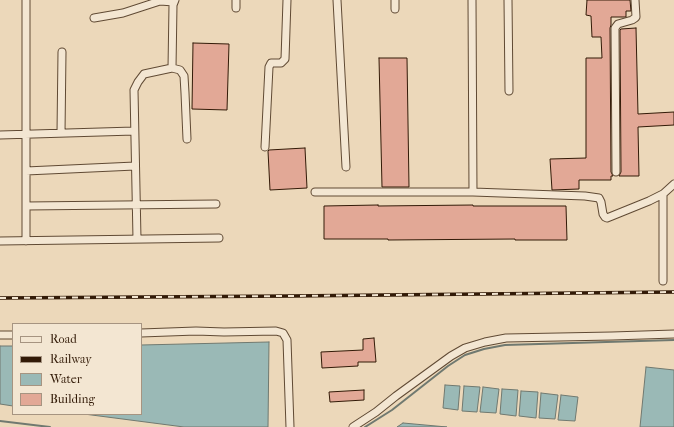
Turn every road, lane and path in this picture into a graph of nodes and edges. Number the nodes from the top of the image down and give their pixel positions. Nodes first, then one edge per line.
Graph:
1 (26, 0) edge
2 (286, 0) edge
3 (337, 0) edge
4 (395, 0) edge
5 (472, 0) edge
6 (508, 0) edge
7 (635, 0) edge
8 (175, 1) edge
9 (395, 9) dead end
10 (94, 18) dead end
11 (62, 52) dead end
12 (172, 68) junction
13 (509, 91) dead end
14 (134, 131) junction
15 (61, 134) junction
16 (0, 135) edge
17 (26, 135) junction
18 (187, 139) dead end
19 (265, 147) dead end
20 (135, 166) junction
21 (346, 167) dead end
22 (26, 171) junction
23 (616, 172) dead end
24 (674, 184) edge
25 (316, 192) dead end
26 (473, 192) junction
27 (663, 194) junction
28 (216, 204) dead end
29 (136, 205) junction
30 (26, 206) junction
31 (219, 238) dead end
32 (136, 239) junction
33 (0, 241) edge
34 (26, 241) junction
35 (663, 281) dead end
36 (142, 333) edge
37 (674, 334) edge
38 (0, 335) edge
39 (12, 335) edge
40 (290, 427) edge
41 (353, 427) edge

1 - 17 street
2 - 19 street
3 - 21 street
4 - 9 street
5 - 26 street
6 - 13 street
7 - 23 street
8 - 10 street
8 - 12 street
11 - 15 street
12 - 14 street
12 - 18 street
14 - 15 street
14 - 20 street
15 - 17 street
16 - 17 street
17 - 22 street
20 - 22 street
20 - 29 street
22 - 30 street
24 - 27 street
25 - 26 street
26 - 27 street
27 - 35 street
28 - 29 street
29 - 30 street
29 - 32 street
30 - 34 street
31 - 32 street
32 - 34 street
33 - 34 street
36 - 40 street
37 - 41 street
38 - 39 street

